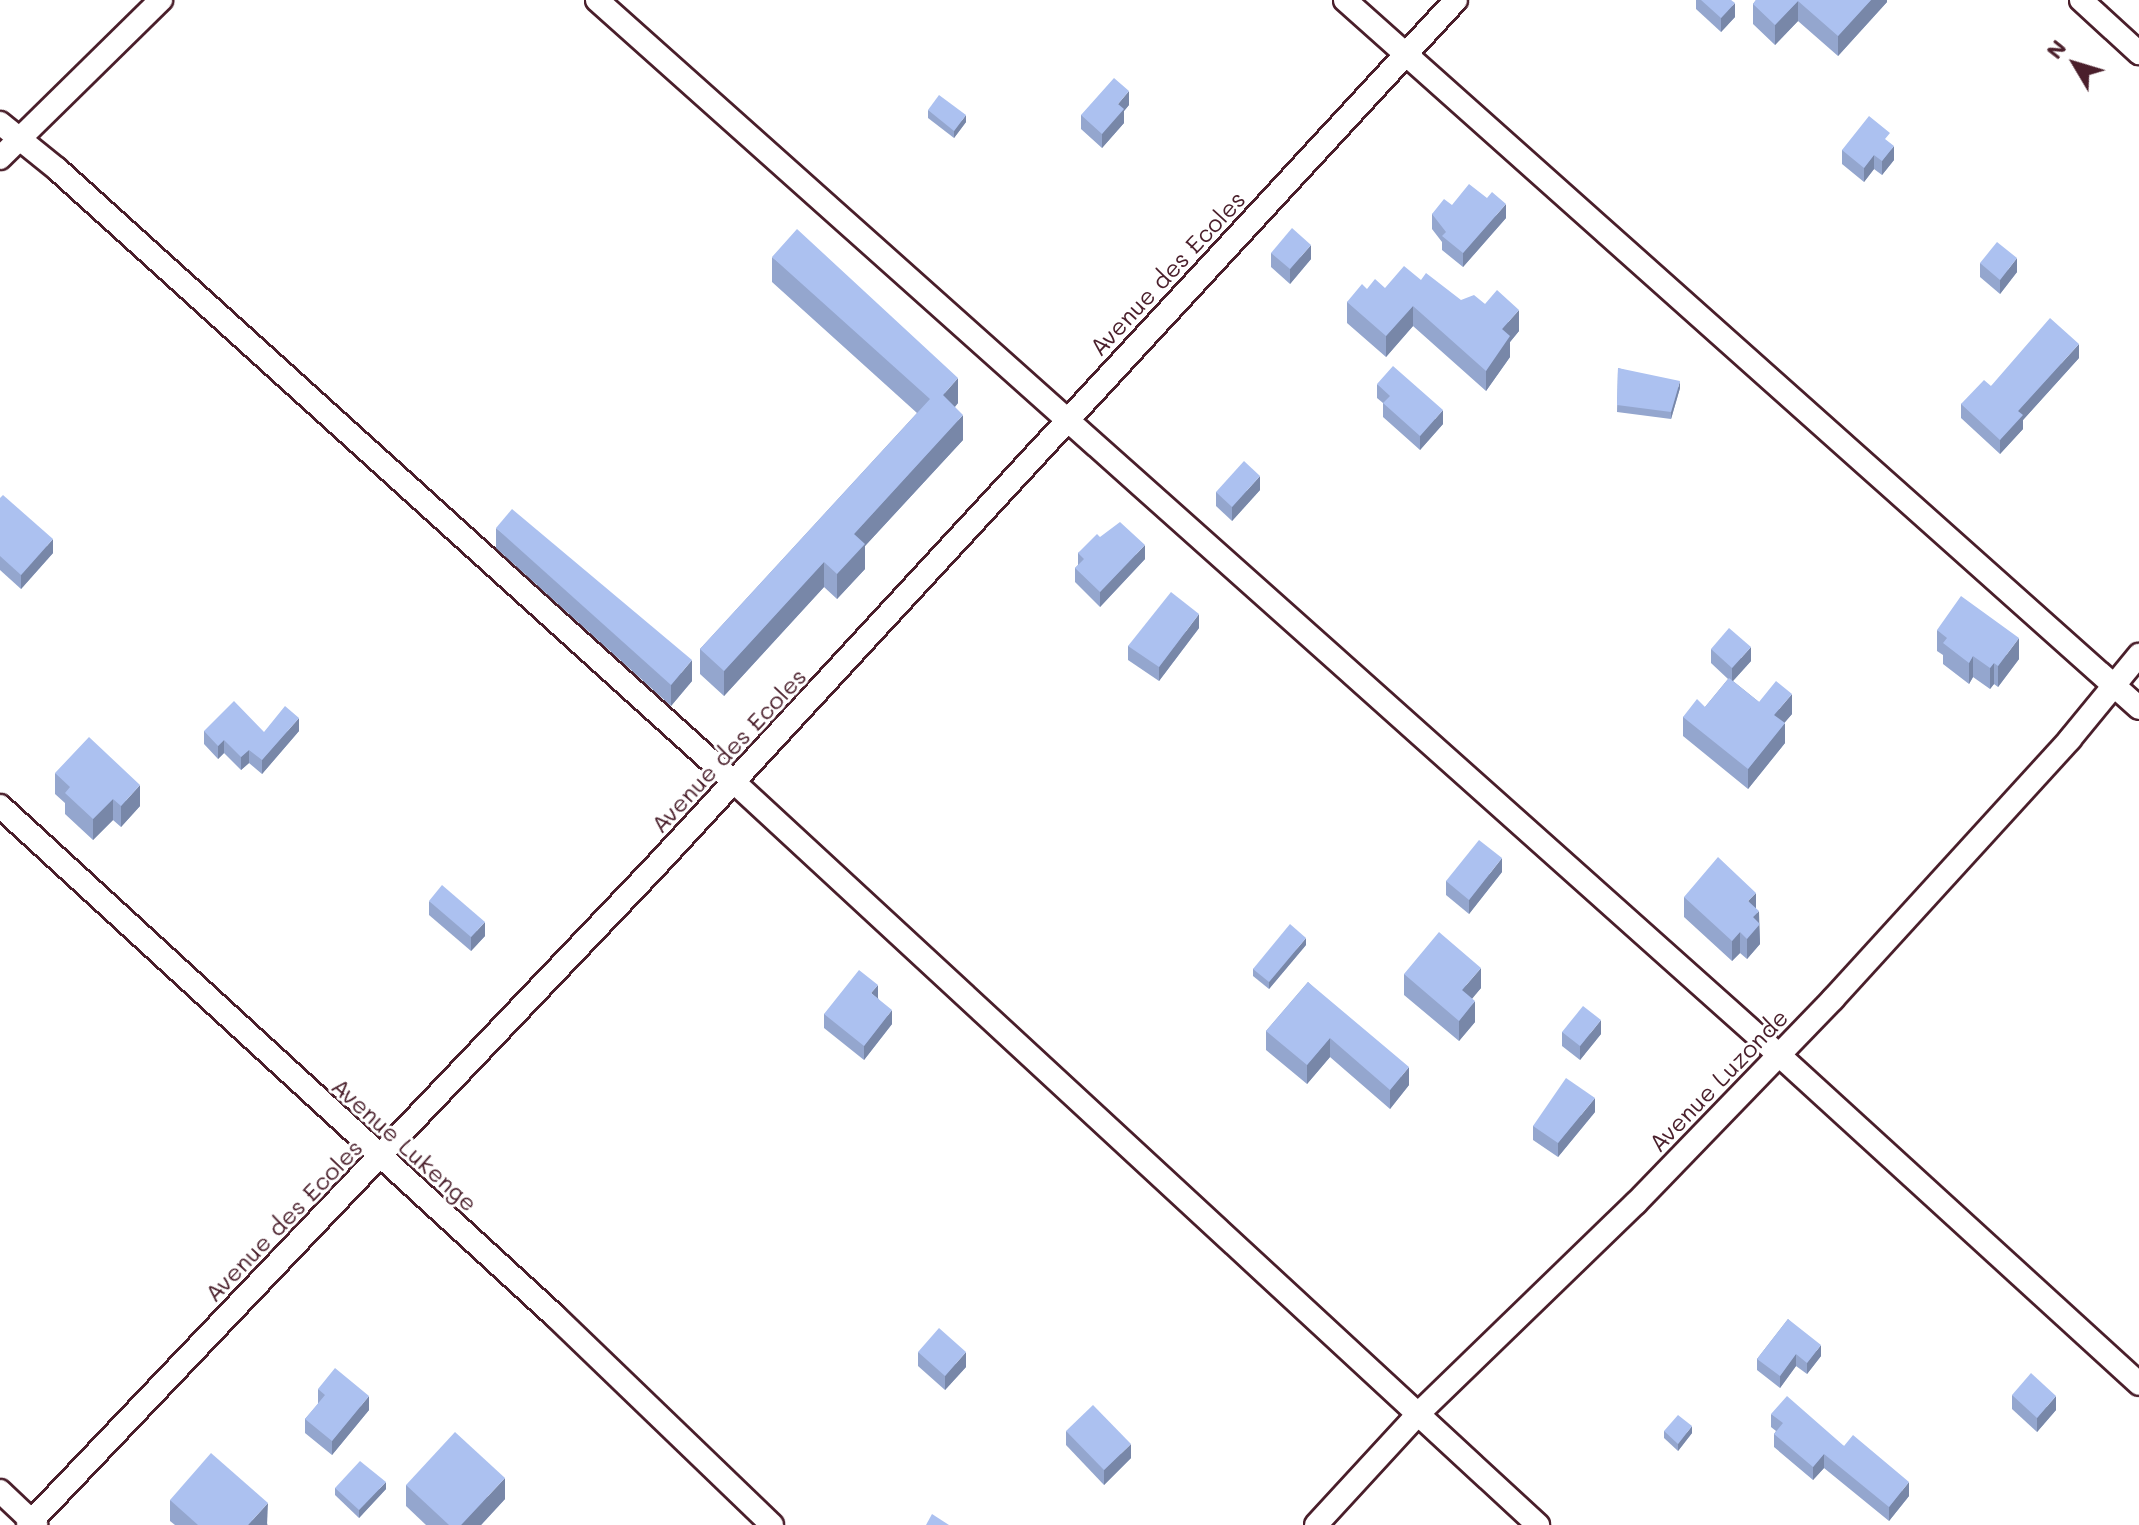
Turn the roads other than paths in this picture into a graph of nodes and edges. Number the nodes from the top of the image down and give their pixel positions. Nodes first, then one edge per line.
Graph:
1 (161, 0) edge
2 (597, 0) edge
3 (1345, 0) edge
4 (1456, 0) edge
5 (2081, 0) edge
6 (2139, 53) edge
7 (1406, 56) junction
8 (0, 123) edge
9 (19, 140) junction
10 (0, 158) edge
11 (1066, 419) junction
12 (2139, 655) edge
13 (2113, 685) junction
14 (2139, 708) edge
15 (734, 782) junction
16 (0, 806) edge
17 (1778, 1054) junction
18 (381, 1156) junction
19 (2139, 1384) edge
20 (1418, 1414) junction
21 (0, 1491) edge
22 (32, 1524) edge
23 (772, 1525) edge
24 (1316, 1525) edge
25 (1538, 1525) edge

1 - 9 street
2 - 11 street
3 - 7 street
4 - 7 street, Avenue des Ecoles
5 - 6 street
7 - 11 street, Avenue des Ecoles
7 - 13 street
8 - 9 street
9 - 10 street
9 - 15 street
11 - 15 street, Avenue des Ecoles
11 - 17 street
12 - 13 street, Avenue Luzonde
13 - 14 street
13 - 17 street, Avenue Luzonde
15 - 18 street, Avenue des Ecoles
15 - 20 street
16 - 18 street, Avenue Lukenge
17 - 19 street
17 - 20 street, Avenue Luzonde
18 - 22 street, Avenue des Ecoles
18 - 23 street, Avenue Lukenge
20 - 24 street, Avenue Luzonde
20 - 25 street
21 - 22 street

